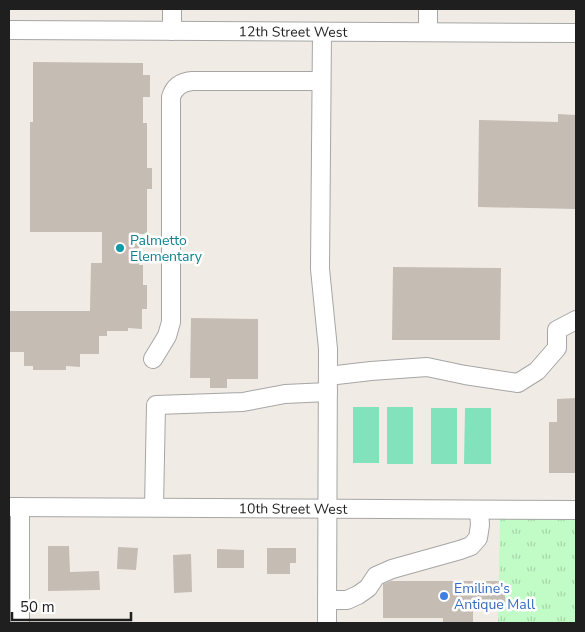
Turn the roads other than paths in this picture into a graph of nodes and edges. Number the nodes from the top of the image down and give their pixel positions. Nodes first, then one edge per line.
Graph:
1 (172, 9) edge
2 (428, 9) edge
3 (9, 30) edge
4 (172, 31) junction
5 (322, 32) junction
6 (428, 32) junction
7 (576, 33) edge
8 (321, 81) junction
9 (576, 320) edge
10 (153, 359) dead end
11 (328, 384) junction
12 (15, 507) edge
13 (154, 507) junction
14 (328, 509) junction
15 (479, 510) junction
16 (576, 510) edge
17 (327, 600) junction
18 (20, 623) edge
19 (327, 623) edge

1 - 4 street
2 - 6 street
3 - 4 street, 12th Street West
4 - 5 street, 12th Street West
5 - 6 street, 12th Street West
5 - 8 street
6 - 7 street, 12th Street West
8 - 10 street
8 - 11 street
9 - 11 street
11 - 13 street
11 - 14 street
12 - 13 street, 10th Street West
12 - 18 street
13 - 14 street, 10th Street West
14 - 15 street, 10th Street West
14 - 17 street
15 - 16 street, 10th Street West
15 - 17 street
17 - 19 street

